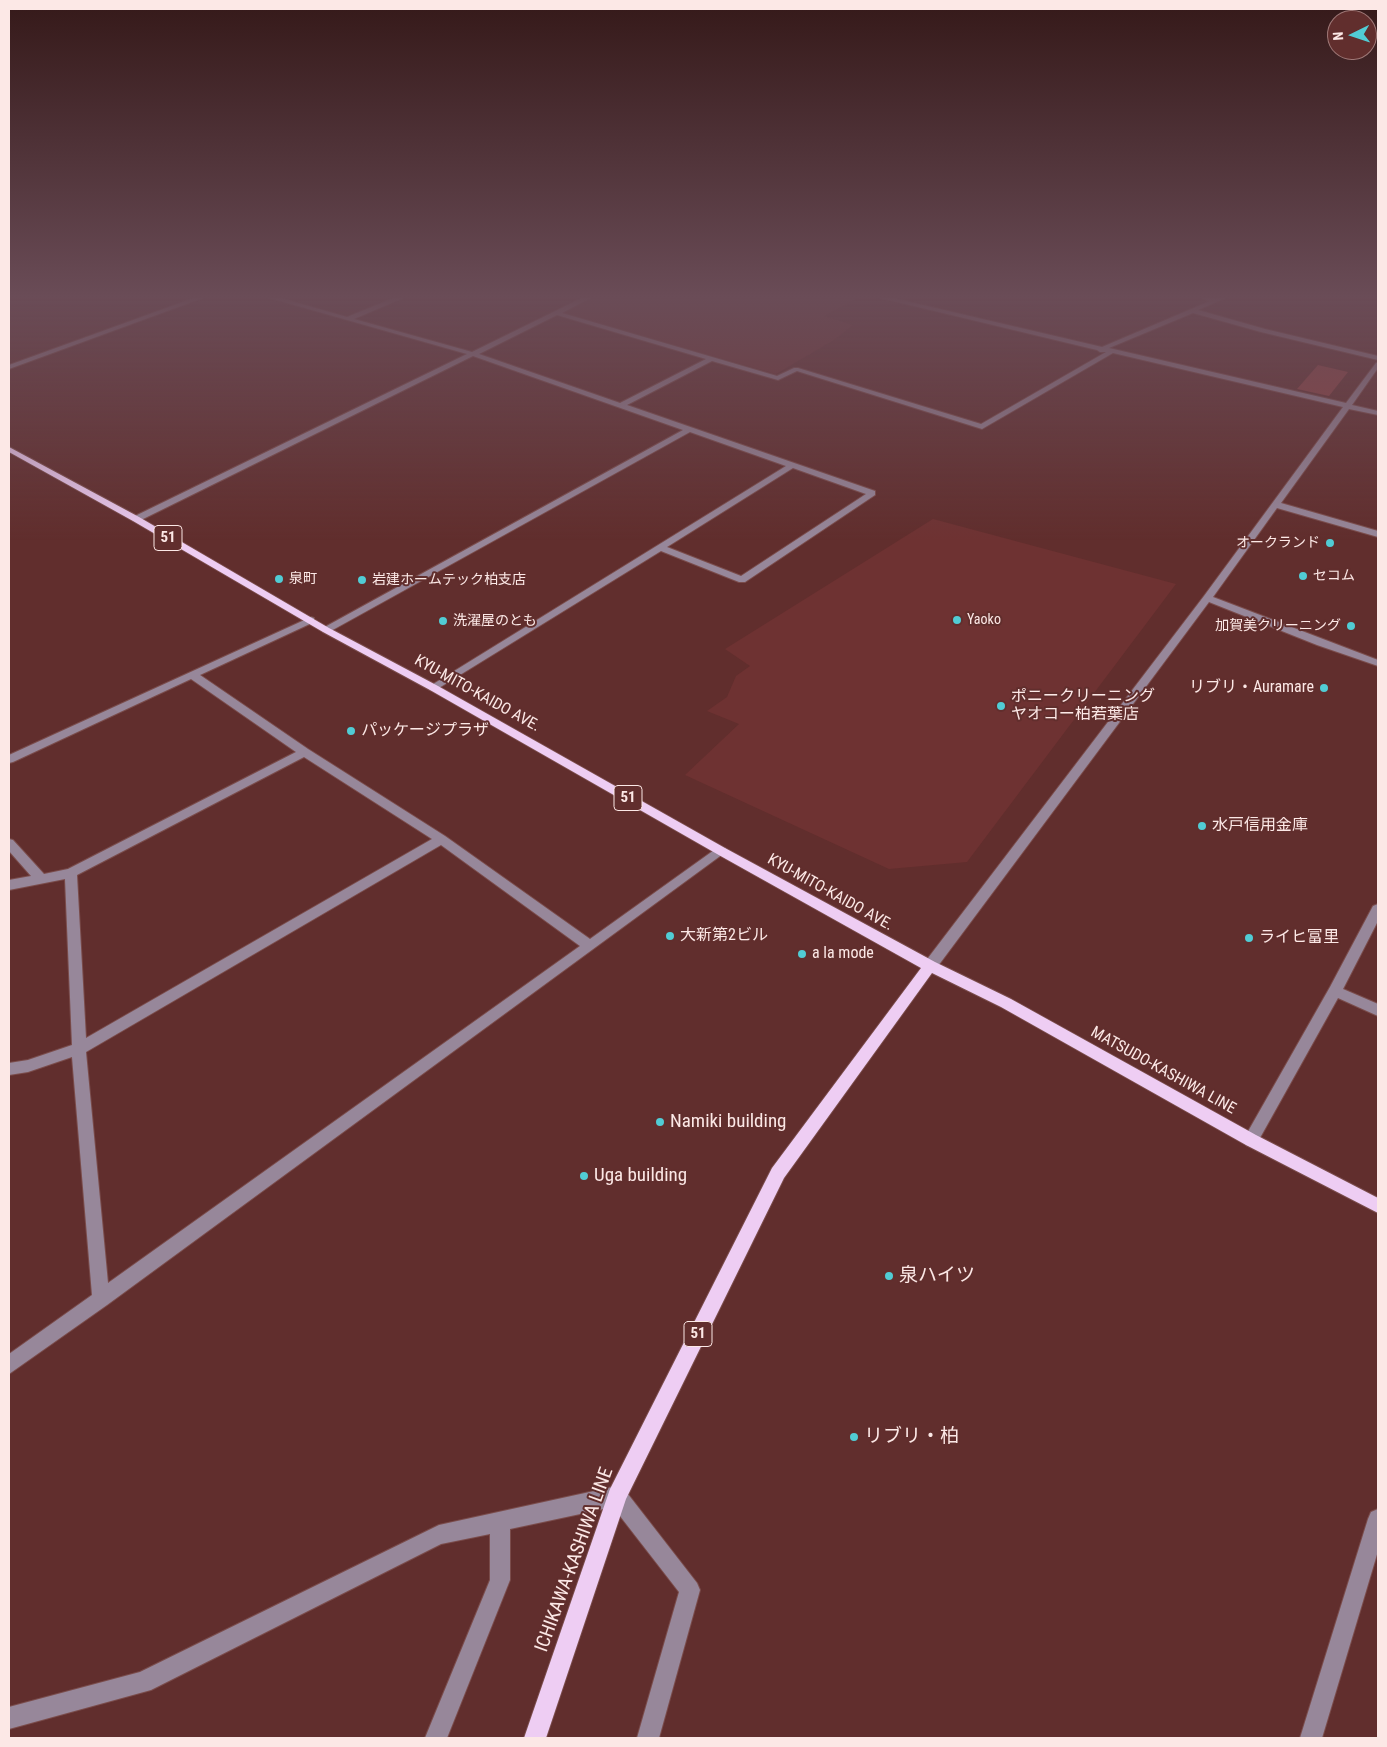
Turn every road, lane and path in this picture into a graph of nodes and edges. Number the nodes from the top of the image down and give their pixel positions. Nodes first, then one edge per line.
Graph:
1 (427, 377) edge
2 (538, 377) edge
3 (677, 377) edge
4 (821, 377) edge
5 (1068, 377) edge
6 (1217, 377) edge
7 (1368, 377) edge
8 (621, 405) junction
9 (1346, 406) junction
10 (1378, 413) edge
11 (690, 430) junction
12 (9, 449) edge
13 (792, 465) junction
14 (1274, 504) junction
15 (136, 519) junction
16 (1378, 534) edge
17 (659, 547) junction
18 (1207, 598) junction
19 (311, 620) junction
20 (326, 630) junction
21 (1378, 663) edge
22 (191, 674) junction
23 (434, 688) junction
24 (304, 752) junction
25 (9, 759) edge
26 (441, 839) junction
27 (9, 844) edge
28 (720, 851) junction
29 (71, 874) junction
30 (42, 880) junction
31 (9, 885) edge
32 (1377, 914) edge
33 (590, 946) junction
34 (930, 966) junction
35 (1335, 991) junction
36 (1378, 1010) edge
37 (80, 1049) junction
38 (9, 1069) edge
39 (1251, 1140) junction
40 (1378, 1206) edge
41 (102, 1299) junction
42 (9, 1365) edge
43 (617, 1496) junction
44 (1378, 1519) edge
45 (500, 1522) junction
46 (9, 1718) edge
47 (436, 1738) edge
48 (535, 1738) edge
49 (648, 1738) edge
50 (1311, 1738) edge

1 - 15 street
2 - 8 street
3 - 8 street
4 - 5 street
6 - 9 street
7 - 9 street
8 - 11 street
9 - 10 street
9 - 14 street
11 - 13 street
11 - 20 street
12 - 15 main road, KYU-MITO-KAIDO AVE. / 51
13 - 17 street
13 - 17 street
14 - 16 street
14 - 18 street
15 - 19 main road, KYU-MITO-KAIDO AVE. / 51
17 - 23 street
18 - 21 street
18 - 34 street
19 - 20 main road, KYU-MITO-KAIDO AVE. / 51
19 - 22 street
20 - 23 main road, KYU-MITO-KAIDO AVE. / 51
22 - 24 street
22 - 25 street
23 - 28 main road, KYU-MITO-KAIDO AVE. / 51
24 - 26 street
24 - 29 street
26 - 33 street
26 - 37 street
27 - 30 street
28 - 33 street
28 - 34 main road, KYU-MITO-KAIDO AVE. / 51
29 - 30 street
29 - 37 street
30 - 31 street
32 - 35 street
33 - 41 street
34 - 39 main road, MATSUDO-KASHIWA LINE
34 - 43 main road, ICHIKAWA-KASHIWA LINE / 51
35 - 36 street
35 - 39 street
37 - 38 street
37 - 41 street
39 - 40 main road, MATSUDO-KASHIWA LINE
41 - 42 street
43 - 45 street
43 - 48 main road, ICHIKAWA-KASHIWA LINE / 51
43 - 49 street
44 - 50 street
45 - 46 street
45 - 47 street

